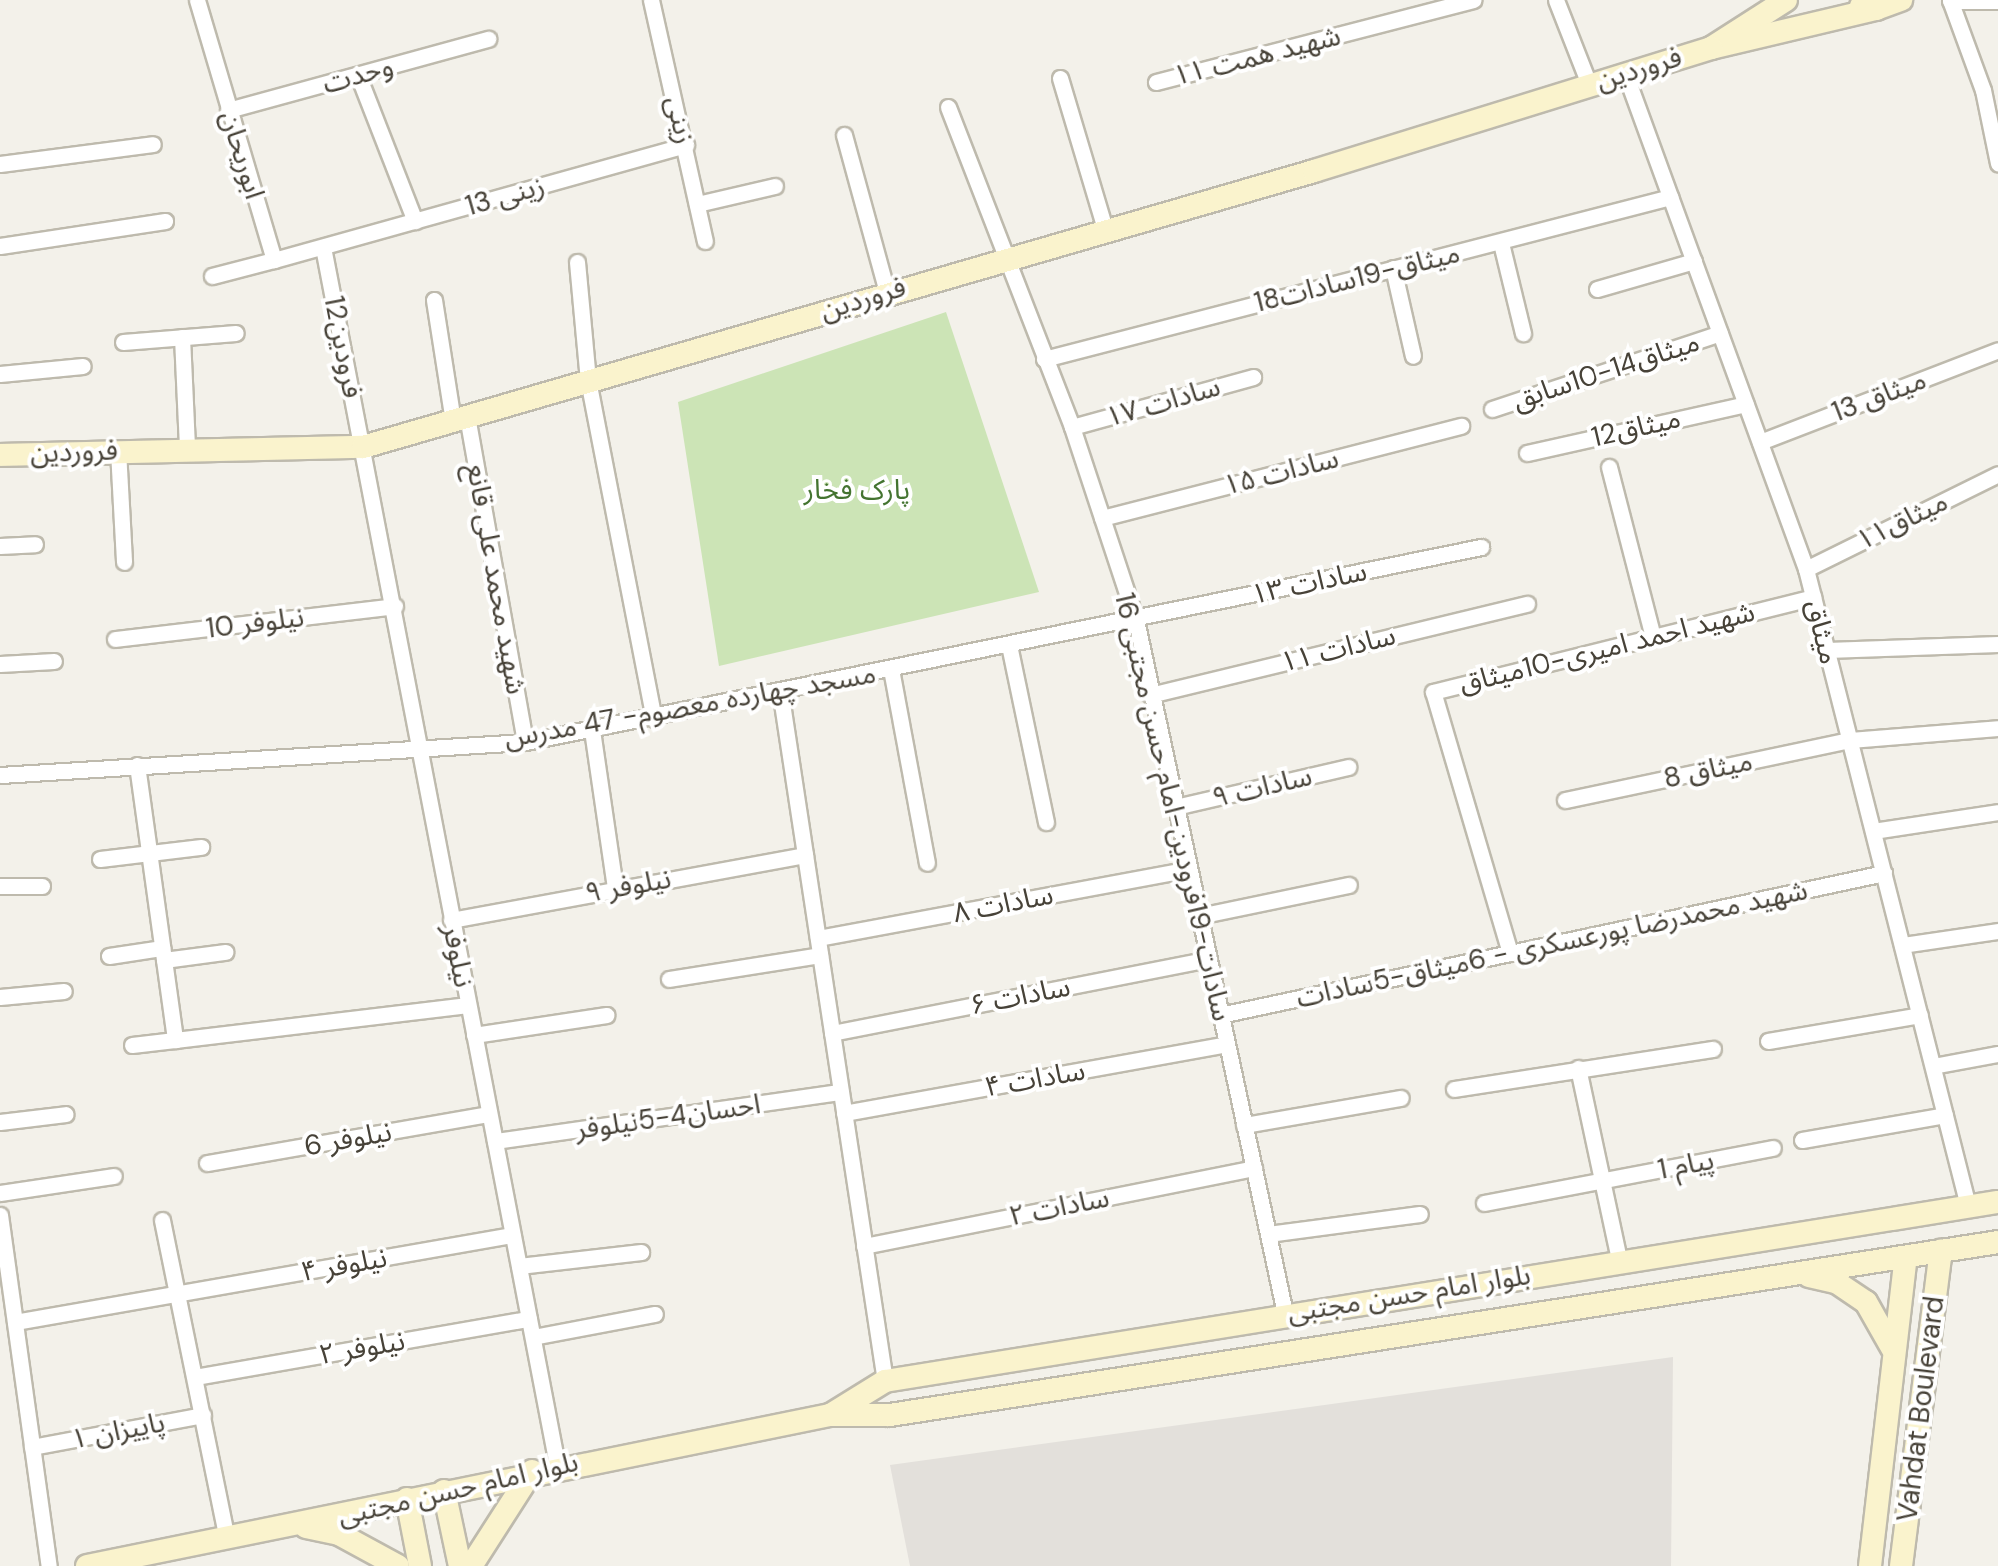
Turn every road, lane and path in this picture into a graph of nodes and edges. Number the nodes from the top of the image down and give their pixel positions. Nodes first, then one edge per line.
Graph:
1 (196, 0) edge
2 (652, 0) edge
3 (1474, 0) edge
4 (1556, 0) edge
5 (1786, 0) edge
6 (1849, 0) edge
7 (1902, 0) edge
8 (1950, 0) edge
9 (1998, 1) edge
10 (1876, 9) junction
11 (488, 39) dead end
12 (1711, 48) junction
13 (1625, 73) junction
14 (358, 75) junction
15 (1060, 78) dead end
16 (1156, 82) dead end
17 (1589, 84) junction
18 (1990, 90) edge
19 (948, 107) dead end
20 (228, 110) junction
21 (844, 136) dead end
22 (153, 144) dead end
23 (686, 146) junction
24 (1998, 162) edge
25 (0, 164) edge
26 (775, 186) dead end
27 (1670, 197) junction
28 (698, 204) junction
29 (164, 221) dead end
30 (414, 222) junction
31 (1105, 229) junction
32 (705, 241) dead end
33 (1500, 244) junction
34 (0, 246) edge
35 (323, 247) junction
36 (1001, 257) junction
37 (274, 260) junction
38 (1694, 261) junction
39 (577, 262) dead end
40 (1393, 268) junction
41 (212, 276) dead end
42 (1597, 289) dead end
43 (888, 292) junction
44 (434, 300) dead end
45 (236, 333) dead end
46 (1523, 333) dead end
47 (1720, 334) junction
48 (182, 336) junction
49 (124, 342) dead end
50 (1998, 350) edge
51 (1413, 356) dead end
52 (1044, 359) junction
53 (83, 366) dead end
54 (0, 374) edge
55 (1253, 377) dead end
56 (588, 380) junction
57 (1746, 404) junction
58 (1492, 409) dead end
59 (460, 419) junction
60 (1460, 426) dead end
61 (1072, 428) junction
62 (1760, 442) junction
63 (188, 447) junction
64 (363, 447) junction
65 (118, 450) junction
66 (1527, 453) dead end
67 (0, 455) edge
68 (1609, 467) dead end
69 (1998, 474) edge
70 (1102, 518) junction
71 (35, 544) dead end
72 (0, 546) edge
73 (1482, 547) dead end
74 (124, 562) dead end
75 (1806, 569) junction
76 (1813, 596) junction
77 (1526, 604) dead end
78 (395, 606) junction
79 (1136, 620) junction
80 (1654, 637) junction
81 (115, 639) dead end
82 (1009, 644) junction
83 (1998, 644) edge
84 (1827, 650) junction
85 (54, 661) dead end
86 (0, 664) edge
87 (891, 669) junction
88 (780, 690) junction
89 (1150, 695) junction
90 (654, 719) junction
91 (1998, 728) edge
92 (592, 730) junction
93 (1850, 740) junction
94 (525, 742) junction
95 (422, 744) junction
96 (137, 765) junction
97 (1348, 766) dead end
98 (0, 774) edge
99 (1565, 800) dead end
100 (1175, 808) junction
101 (1998, 812) edge
102 (1046, 822) dead end
103 (1873, 831) junction
104 (201, 847) dead end
105 (149, 851) junction
106 (805, 855) junction
107 (100, 858) dead end
108 (927, 863) dead end
109 (1188, 869) junction
110 (1884, 873) junction
111 (1349, 884) dead end
112 (0, 886) edge
113 (42, 886) dead end
114 (615, 888) junction
115 (1199, 916) junction
116 (451, 920) junction
117 (1998, 931) edge
118 (1902, 944) junction
119 (819, 947) junction
120 (226, 952) dead end
121 (1510, 953) junction
122 (163, 954) junction
123 (109, 956) dead end
124 (1208, 960) junction
125 (670, 979) dead end
126 (64, 991) dead end
127 (0, 997) edge
128 (468, 1005) junction
129 (606, 1015) dead end
130 (1220, 1015) junction
131 (1920, 1015) junction
132 (832, 1033) junction
133 (474, 1035) junction
134 (176, 1040) junction
135 (1768, 1041) dead end
136 (1227, 1044) junction
137 (132, 1045) dead end
138 (1713, 1049) dead end
139 (1998, 1054) edge
140 (1933, 1066) junction
141 (1578, 1068) junction
142 (1454, 1089) dead end
143 (841, 1092) junction
144 (1400, 1098) dead end
145 (844, 1113) junction
146 (66, 1114) dead end
147 (489, 1114) junction
148 (1945, 1114) junction
149 (0, 1122) edge
150 (1244, 1124) junction
151 (1802, 1140) dead end
152 (494, 1141) junction
153 (1773, 1148) dead end
154 (207, 1163) dead end
155 (1254, 1168) junction
156 (114, 1176) dead end
157 (1600, 1182) junction
158 (0, 1193) edge
159 (1998, 1202) edge
160 (1484, 1203) dead end
161 (1968, 1206) junction
162 (1420, 1214) dead end
163 (0, 1215) edge
164 (162, 1220) dead end
165 (512, 1234) junction
166 (1268, 1234) junction
167 (1998, 1242) edge
168 (864, 1246) junction
169 (1941, 1251) junction
170 (640, 1252) dead end
171 (1906, 1257) junction
172 (1620, 1260) junction
173 (519, 1266) junction
174 (1791, 1274) junction
175 (176, 1296) junction
176 (1285, 1313) junction
177 (655, 1314) dead end
178 (529, 1319) junction
179 (15, 1322) junction
180 (533, 1338) junction
181 (1895, 1354) junction
182 (196, 1377) junction
183 (885, 1381) junction
184 (203, 1414) junction
185 (830, 1415) junction
186 (32, 1447) junction
187 (558, 1466) junction
188 (532, 1471) junction
189 (444, 1491) junction
190 (406, 1499) junction
191 (298, 1525) junction
192 (227, 1540) junction
193 (49, 1566) edge
194 (87, 1566) edge
195 (398, 1566) edge
196 (420, 1566) edge
197 (460, 1566) edge
198 (471, 1566) edge
199 (1870, 1566) edge
200 (1901, 1566) edge

1 - 20 street, ابوریحان
2 - 23 street, زینی
3 - 16 street, شهید همت ۱۱
4 - 17 street
5 - 12 main road, فروردین
6 - 10 main road
7 - 10 main road, فروردین
8 - 9 street
8 - 18 street
10 - 12 main road, فروردین
11 - 14 street, وحدت
12 - 13 main road, فروردین
13 - 17 main road, فروردین
13 - 27 street, میثاق
14 - 20 street, وحدت
14 - 30 street
15 - 31 street
17 - 31 main road, فروردین
18 - 24 street
19 - 36 street, سادات-19فرودین-امام حسن مجتبی 16
20 - 37 street, ابوریحان
21 - 43 street
22 - 25 street
23 - 28 street, زینی
23 - 30 street, زینی 13
26 - 28 street
27 - 33 street, 18میثاق-19سادات
27 - 38 street, میثاق
28 - 32 street, زینی
29 - 34 street
30 - 35 street, زینی 13
31 - 36 main road, فروردین
33 - 40 street, 18میثاق-19سادات
33 - 46 street
35 - 37 street
35 - 64 street, 12فرودین
36 - 43 main road, فروردین
36 - 52 street, سادات-19فرودین-امام حسن مجتبی 16
37 - 41 street
38 - 42 street
38 - 47 street, میثاق
39 - 56 street
40 - 51 street
40 - 52 street, 18میثاق-19سادات
43 - 56 main road, فروردین
44 - 59 street, شهید محمد علی قانع
45 - 48 street
47 - 57 street, میثاق
47 - 58 street, میثاق14-10سابق
48 - 49 street
48 - 63 street
50 - 62 street, میثاق 13
52 - 61 street, سادات-19فرودین-امام حسن مجتبی 16
53 - 54 street
55 - 61 street, سادات ۱۷
56 - 59 main road, فروردین
56 - 90 street
57 - 62 street, میثاق
57 - 66 street, 12میثاق
59 - 64 main road, فروردین
59 - 94 street, شهید محمد علی قانع
60 - 70 street, سادات ۱۵
61 - 70 street, سادات-19فرودین-امام حسن مجتبی 16
62 - 75 street, میثاق
63 - 64 main road, فروردین
63 - 65 main road, فروردین
64 - 78 street, نیلوفر
65 - 67 main road, فروردین
65 - 74 street
68 - 80 street
69 - 75 street, میثاق۱۱
70 - 79 street, سادات-19فرودین-امام حسن مجتبی 16
71 - 72 street
73 - 79 street, سادات ۱۳
75 - 76 street, میثاق
76 - 80 street, شهید احمد امیری-10میثاق
76 - 84 street, میثاق
77 - 89 street, سادات ۱۱
78 - 81 street, نیلوفر 10
78 - 95 street, نیلوفر
79 - 82 street, مسجد چهارده معصوم- 47 مدرس
79 - 89 street, سادات-19فرودین-امام حسن مجتبی 16
80 - 121 street, شهید احمد امیری-10میثاق
82 - 87 street, مسجد چهارده معصوم- 47 مدرس
82 - 102 street
83 - 84 street
84 - 93 street, میثاق
85 - 86 street
87 - 88 street, مسجد چهارده معصوم- 47 مدرس
87 - 108 street
88 - 90 street, مسجد چهارده معصوم- 47 مدرس
88 - 106 street
89 - 100 street, سادات-19فرودین-امام حسن مجتبی 16
90 - 92 street, مسجد چهارده معصوم- 47 مدرس
91 - 93 street, میثاق 8
92 - 94 street, مسجد چهارده معصوم- 47 مدرس
92 - 114 street
93 - 99 street, میثاق 8
93 - 103 street, میثاق
94 - 95 street, مسجد چهارده معصوم- 47 مدرس
95 - 96 street, مسجد چهارده معصوم- 47 مدرس
95 - 116 street, نیلوفر
96 - 98 street, مسجد چهارده معصوم- 47 مدرس
96 - 105 street
97 - 100 street, سادات ۹
100 - 109 street, سادات-19فرودین-امام حسن مجتبی 16
101 - 103 street
103 - 110 street, میثاق
104 - 105 street
105 - 107 street
105 - 122 street
106 - 114 street, نیلوفر ۹
106 - 119 street
109 - 115 street, سادات-19فرودین-امام حسن مجتبی 16
109 - 119 street, سادات ۸
110 - 118 street, میثاق
110 - 121 street, شهید محمدرضا پورعسکری - 6میثاق-5سادات
111 - 115 street
112 - 113 street
114 - 116 street, نیلوفر ۹
115 - 124 street, سادات-19فرودین-امام حسن مجتبی 16
116 - 128 street, نیلوفر
117 - 118 street
118 - 131 street, میثاق
119 - 125 street, سادات ۸
119 - 132 street
120 - 122 street
121 - 130 street, شهید محمدرضا پورعسکری - 6میثاق-5سادات
122 - 123 street
122 - 134 street
124 - 130 street, سادات-19فرودین-امام حسن مجتبی 16
124 - 132 street, سادات ۶
126 - 127 street
128 - 133 street, نیلوفر
128 - 134 street
129 - 133 street
130 - 136 street, سادات-19فرودین-امام حسن مجتبی 16
131 - 135 street
131 - 140 street, میثاق
132 - 143 street
133 - 147 street, نیلوفر
134 - 137 street
136 - 145 street, سادات ۴
136 - 150 street, سادات-19فرودین-امام حسن مجتبی 16
138 - 141 street
139 - 140 street
140 - 148 street, میثاق
141 - 142 street
141 - 157 street
143 - 145 street
143 - 152 street, احسان4-5نیلوفر
144 - 150 street
145 - 168 street
146 - 149 street
147 - 152 street, نیلوفر
147 - 154 street, نیلوفر 6
148 - 151 street
148 - 161 street, میثاق
150 - 155 street, سادات-19فرودین-امام حسن مجتبی 16
152 - 165 street, نیلوفر
153 - 157 street, پیام 1
155 - 166 street, سادات-19فرودین-امام حسن مجتبی 16
155 - 168 street, سادات ۲
156 - 158 street
157 - 160 street, پیام 1
157 - 172 street
159 - 161 main road, بلوار امام حسن مجتبی
161 - 172 main road, بلوار امام حسن مجتبی
162 - 166 street
163 - 179 street
164 - 175 street
165 - 173 street, نیلوفر
165 - 175 street, نیلوفر ۴
166 - 176 street, سادات-19فرودین-امام حسن مجتبی 16
167 - 169 main road, بلوار امام حسن مجتبی
168 - 183 street
169 - 171 main road, بلوار امام حسن مجتبی
169 - 200 main road, Vahdat Boulevard
170 - 173 street
171 - 174 main road, بلوار امام حسن مجتبی
171 - 181 main road, Vahdat Boulevard
172 - 176 main road, بلوار امام حسن مجتبی
173 - 178 street, نیلوفر
174 - 181 main road
174 - 185 main road, بلوار امام حسن مجتبی
175 - 179 street, نیلوفر ۴
175 - 182 street
176 - 183 main road, بلوار امام حسن مجتبی
177 - 180 street
178 - 180 street, نیلوفر
178 - 182 street, نیلوفر ۲
179 - 186 street
180 - 187 street, نیلوفر
181 - 199 main road, Vahdat Boulevard
182 - 184 street
183 - 185 main road, بلوار امام حسن مجتبی
184 - 186 street, پاییزان ۱
184 - 192 street
185 - 187 main road, بلوار امام حسن مجتبی
186 - 193 street
187 - 188 main road, بلوار امام حسن مجتبی
188 - 189 main road, بلوار امام حسن مجتبی
188 - 198 main road
189 - 190 main road, بلوار امام حسن مجتبی
189 - 197 main road
190 - 191 main road, بلوار امام حسن مجتبی
190 - 196 main road
191 - 192 main road, بلوار امام حسن مجتبی
191 - 195 main road
192 - 194 main road, بلوار امام حسن مجتبی

